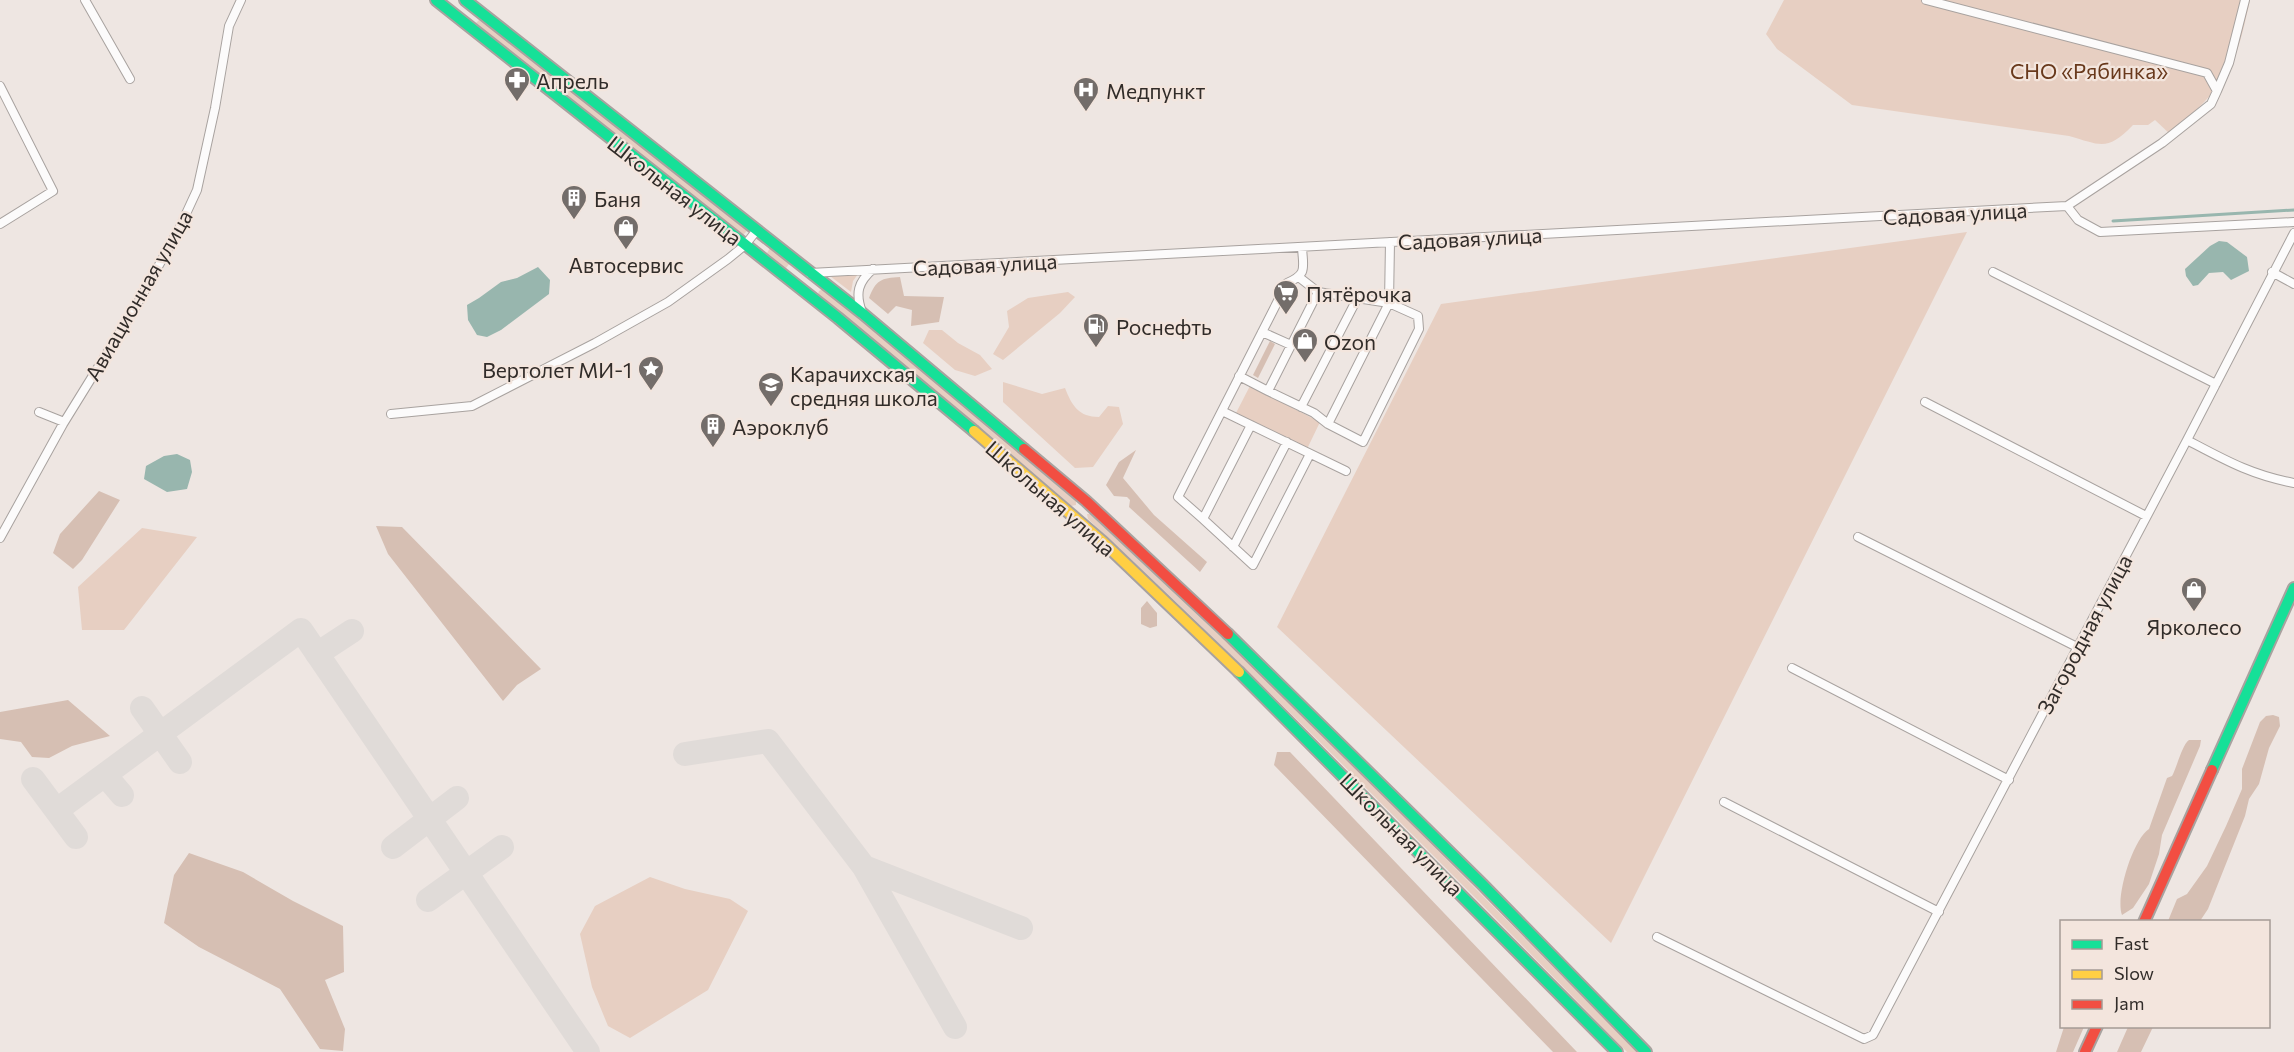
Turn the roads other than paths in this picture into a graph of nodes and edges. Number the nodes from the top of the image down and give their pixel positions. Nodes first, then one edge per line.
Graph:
1 (86, 0) edge
2 (241, 0) edge
3 (436, 0) edge
4 (465, 0) edge
5 (1926, 0) edge
6 (2245, 0) edge
7 (130, 79) dead end
8 (0, 86) edge
9 (2217, 91) junction
10 (9, 103) junction
11 (0, 108) edge
12 (2067, 206) junction
13 (2294, 222) edge
14 (0, 224) edge
15 (757, 230) junction
16 (2294, 233) edge
17 (1390, 242) junction
18 (745, 245) junction
19 (1302, 247) junction
20 (873, 269) junction
21 (1993, 272) dead end
22 (2272, 272) junction
23 (810, 273) junction
24 (1300, 278) junction
25 (2294, 284) edge
26 (798, 287) junction
27 (1318, 292) junction
28 (1358, 297) junction
29 (1389, 303) junction
30 (862, 313) junction
31 (1262, 332) junction
32 (1291, 345) junction
33 (1239, 376) junction
34 (2216, 384) junction
35 (1268, 390) junction
36 (1925, 402) dead end
37 (1301, 407) junction
38 (1222, 411) junction
39 (39, 412) dead end
40 (391, 414) dead end
41 (64, 422) junction
42 (1328, 424) junction
43 (1251, 425) junction
44 (2187, 440) junction
45 (1287, 442) junction
46 (1310, 454) junction
47 (1346, 471) dead end
48 (2294, 483) edge
49 (1086, 501) junction
50 (1073, 515) junction
51 (2146, 516) junction
52 (1203, 519) junction
53 (1858, 537) dead end
54 (0, 538) edge
55 (1233, 547) junction
56 (2294, 588) edge
57 (2294, 610) edge
58 (2077, 647) junction
59 (1792, 668) dead end
60 (2009, 780) junction
61 (1724, 802) dead end
62 (1939, 912) junction
63 (2144, 920) edge
64 (2153, 920) edge
65 (1657, 937) dead end
66 (2096, 1028) edge
67 (2105, 1028) edge
68 (1617, 1052) edge
69 (1646, 1052) edge
70 (2085, 1052) edge
71 (2095, 1052) edge

1 - 7 street
2 - 41 street, Авиационная улица
3 - 18 main road, Школьная улица
4 - 15 main road, Школьная улица
5 - 9 street
6 - 9 street
8 - 10 street
9 - 12 street
10 - 11 street
10 - 14 street
12 - 13 street
12 - 17 street, Садовая улица
15 - 18 street, Школьная улица
15 - 23 main road, Школьная улица
16 - 22 street, Загородная улица
17 - 19 street, Садовая улица
17 - 29 street
18 - 26 main road, Школьная улица
18 - 40 street, Школьная улица
19 - 20 street, Садовая улица
19 - 24 street
20 - 23 street, Садовая улица
20 - 30 street
21 - 34 street
22 - 25 street
22 - 34 street, Загородная улица
23 - 26 main road
23 - 30 main road, Школьная улица
24 - 27 street
24 - 31 street
26 - 50 main road, Школьная улица
27 - 28 street
27 - 32 street
28 - 29 street
28 - 37 street
29 - 42 street
29 - 42 street
30 - 49 main road, Школьная улица
31 - 32 street
31 - 33 street
32 - 35 street
33 - 35 street
33 - 38 street
34 - 44 street, Загородная улица
35 - 37 street
36 - 51 street
37 - 42 street
38 - 43 street
38 - 52 street
39 - 41 street
41 - 54 street, Авиационная улица
43 - 45 street
43 - 52 street
44 - 48 street
44 - 51 street, Загородная улица
45 - 46 street
45 - 55 street
46 - 47 street
46 - 55 street
49 - 50 main road
49 - 69 main road, Школьная улица
50 - 68 main road, Школьная улица
51 - 58 street, Загородная улица
52 - 55 street
53 - 58 street
56 - 63 main road
57 - 64 main road
58 - 60 street, Загородная улица
59 - 60 street
60 - 62 street, Загородная улица
61 - 62 street
62 - 65 street, Загородная улица
66 - 70 main road
67 - 71 main road

